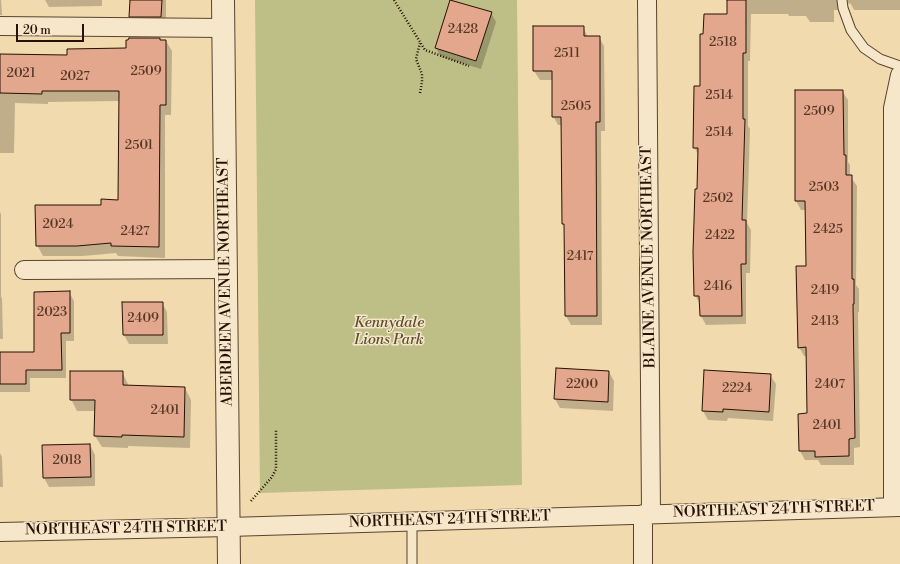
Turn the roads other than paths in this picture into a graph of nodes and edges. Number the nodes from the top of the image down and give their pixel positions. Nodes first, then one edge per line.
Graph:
1 (223, 0) edge
2 (647, 0) edge
3 (842, 0) edge
4 (0, 26) edge
5 (223, 28) junction
6 (900, 66) edge
7 (900, 74) edge
8 (226, 269) junction
9 (24, 270) dead end
10 (897, 507) edge
11 (647, 514) junction
12 (412, 521) junction
13 (229, 527) junction
14 (0, 532) edge
15 (229, 564) edge
16 (412, 564) edge
17 (643, 564) edge

1 - 5 street, ABERDEEN AVENUE NORTHEAST
2 - 11 street, BLAINE AVENUE NORTHEAST
3 - 6 lane
4 - 5 street
5 - 8 street, ABERDEEN AVENUE NORTHEAST
7 - 10 street
8 - 9 street
8 - 13 street, ABERDEEN AVENUE NORTHEAST
10 - 11 street, NORTHEAST 24TH STREET
11 - 12 street, NORTHEAST 24TH STREET
11 - 17 street, BLAINE AVENUE NORTHEAST
12 - 13 street, NORTHEAST 24TH STREET
12 - 16 lane
13 - 14 street, NORTHEAST 24TH STREET
13 - 15 street, ABERDEEN AVENUE NORTHEAST

